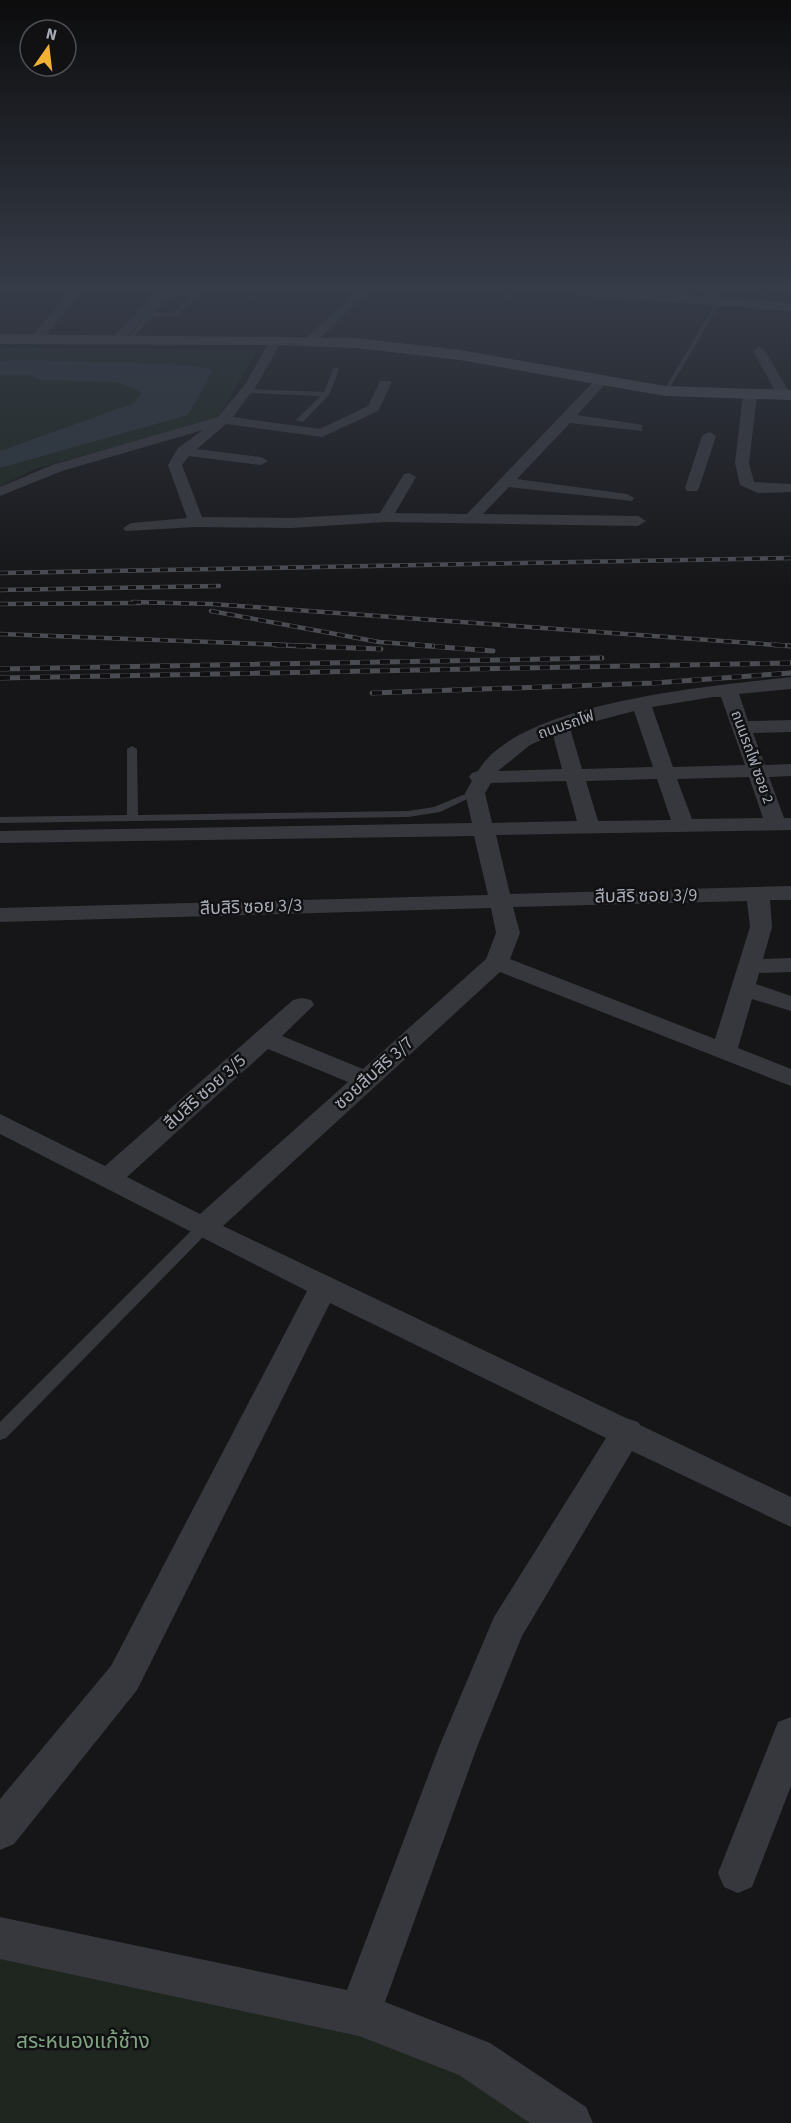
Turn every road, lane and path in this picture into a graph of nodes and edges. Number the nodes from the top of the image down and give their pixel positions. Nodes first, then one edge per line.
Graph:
1 (328, 390) edge
2 (382, 390) edge
3 (593, 390) edge
4 (658, 390) edge
5 (664, 391) joint
6 (247, 392) joint
7 (327, 394) junction
8 (750, 395) junction
9 (788, 396) edge
10 (566, 418) junction
11 (223, 420) junction
12 (300, 420) dead end
13 (637, 428) dead end
14 (709, 436) dead end
15 (183, 451) junction
16 (261, 461) dead end
17 (732, 463) junction
18 (700, 464) junction
19 (408, 477) dead end
20 (507, 482) junction
21 (692, 488) dead end
22 (791, 488) edge
23 (0, 492) edge
24 (627, 498) dead end
25 (385, 517) junction
26 (472, 517) junction
27 (638, 521) dead end
28 (196, 522) junction
29 (131, 528) dead end
30 (791, 683) edge
31 (728, 691) junction
32 (641, 704) junction
33 (559, 724) junction
34 (791, 726) edge
35 (741, 727) junction
36 (132, 749) dead end
37 (791, 770) edge
38 (756, 771) junction
39 (666, 773) junction
40 (573, 775) junction
41 (477, 785) junction
42 (133, 818) junction
43 (0, 820) edge
44 (783, 824) edge
45 (684, 826) junction
46 (590, 829) junction
47 (483, 830) junction
48 (0, 837) edge
49 (758, 893) junction
50 (791, 893) edge
51 (501, 899) junction
52 (0, 915) edge
53 (497, 962) junction
54 (791, 965) edge
55 (748, 977) junction
56 (791, 1004) edge
57 (302, 1005) dead end
58 (265, 1038) junction
59 (724, 1052) junction
60 (791, 1078) edge
61 (366, 1080) junction
62 (0, 1123) edge
63 (107, 1179) junction
64 (203, 1228) junction
65 (324, 1286) junction
66 (627, 1431) junction
67 (0, 1433) edge
68 (791, 1513) edge
69 (791, 1735) edge
70 (0, 1830) edge
71 (738, 1873) dead end
72 (0, 1938) edge
73 (359, 2014) junction
74 (570, 2123) edge

1 - 7 lane
2 - 11 street
3 - 10 street
4 - 5 main road
5 - 8 main road
6 - 7 lane
6 - 11 street
7 - 12 lane
8 - 9 main road
8 - 17 street
10 - 13 street
10 - 20 street
11 - 15 street
11 - 23 street
14 - 18 street
15 - 16 street
15 - 28 street
17 - 18 street
17 - 22 street
18 - 21 street
19 - 25 street
20 - 24 street
20 - 26 street
25 - 26 street
25 - 28 street
26 - 27 street
28 - 29 street
30 - 31 street, ถนนรถไฟ
31 - 32 street, ถนนรถไฟ
31 - 35 street, ถนนรถไฟ ซอย 2
32 - 33 street, ถนนรถไฟ
32 - 39 street
33 - 40 street
33 - 41 street, ถนนรถไฟ
34 - 35 street
35 - 38 street, ถนนรถไฟ ซอย 2
36 - 42 lane
37 - 38 street
38 - 39 street
38 - 44 street, ถนนรถไฟ ซอย 2
39 - 40 street
39 - 45 street
40 - 41 street
40 - 46 street
41 - 42 lane
41 - 47 street
42 - 43 lane
44 - 45 street
45 - 46 street
46 - 47 street
47 - 48 street
47 - 51 street
49 - 50 street, สืบสิริ ซอย 3/9
49 - 51 street, สืบสิริ ซอย 3/9
49 - 55 street
51 - 52 street, สืบสิริ ซอย 3/3
51 - 53 street, ซอยสืบสิริ 3/7
53 - 59 street
53 - 61 street, ซอยสืบสิริ 3/7
54 - 55 street
55 - 56 street
55 - 59 street
57 - 58 street, สืบสิริ ซอย 3/5
58 - 61 street
58 - 63 street, สืบสิริ ซอย 3/5
59 - 60 street
61 - 64 street, ซอยสืบสิริ 3/7
62 - 63 street
63 - 64 street
64 - 65 street
64 - 67 lane
65 - 66 street
65 - 70 street
66 - 68 street
66 - 73 street
69 - 71 street
72 - 73 street
73 - 74 street

